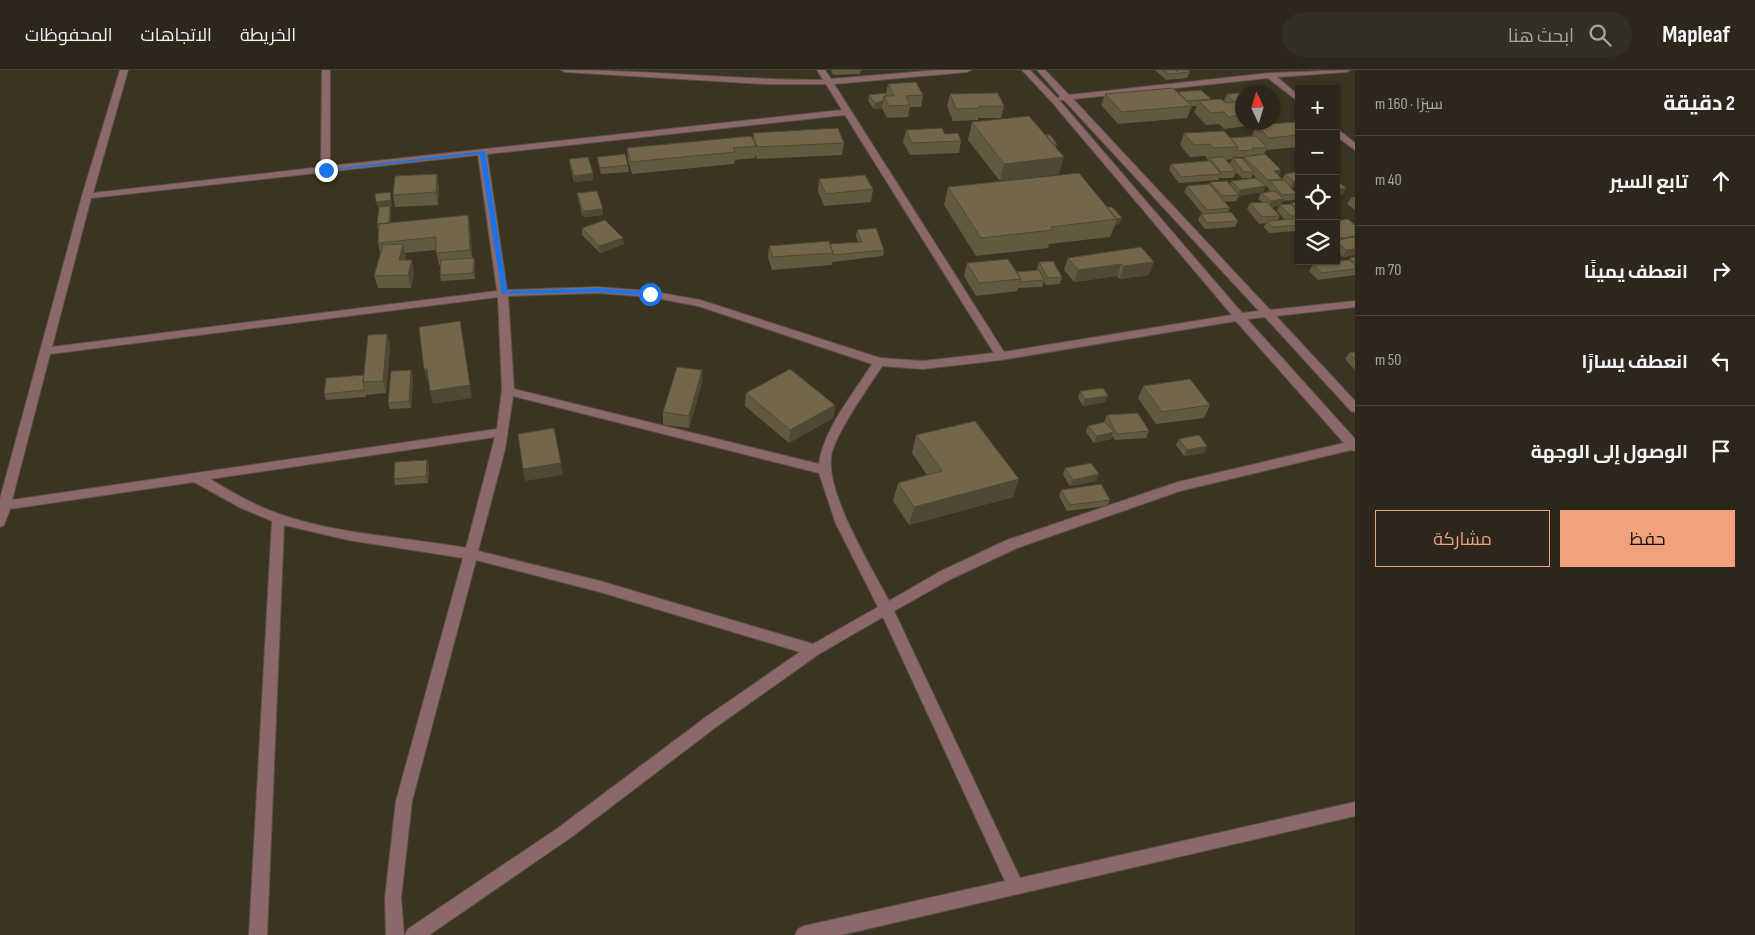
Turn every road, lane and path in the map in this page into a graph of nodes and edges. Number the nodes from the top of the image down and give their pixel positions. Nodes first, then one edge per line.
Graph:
1 (124, 70) edge
2 (326, 70) edge
3 (565, 70) edge
4 (821, 70) edge
5 (967, 70) edge
6 (1026, 70) edge
7 (1042, 70) edge
8 (1346, 70) edge
9 (1270, 76) junction
10 (829, 82) junction
11 (1068, 97) junction
12 (1295, 97) edge
13 (1054, 99) junction
14 (847, 112) junction
15 (1340, 134) edge
16 (1355, 147) edge
17 (482, 152) junction
18 (326, 170) junction
19 (88, 196) junction
20 (504, 293) junction
21 (1355, 304) edge
22 (1270, 314) junction
23 (1239, 317) junction
24 (46, 351) junction
25 (1001, 356) junction
26 (879, 362) junction
27 (508, 391) junction
28 (1355, 408) edge
29 (502, 432) junction
30 (1354, 446) edge
31 (824, 470) junction
32 (196, 477) junction
33 (2, 506) edge
34 (278, 518) junction
35 (0, 522) edge
36 (470, 554) junction
37 (886, 608) junction
38 (814, 650) junction
39 (1355, 809) edge
40 (1016, 887) junction
41 (258, 935) edge
42 (395, 935) edge
43 (414, 935) edge
44 (804, 935) edge

1 - 19 street
2 - 18 street
3 - 10 street
4 - 10 street
5 - 10 street
6 - 13 street
7 - 11 street
8 - 9 street
9 - 11 street
9 - 12 street
10 - 14 street
11 - 13 street
11 - 22 street
13 - 23 street
14 - 17 street
14 - 25 street
15 - 16 street
17 - 18 street
17 - 20 street
18 - 19 street
19 - 24 street
20 - 24 street
20 - 26 street
20 - 27 street
21 - 22 street
22 - 23 street
22 - 28 street
23 - 25 street
23 - 30 street
24 - 33 street
25 - 26 street
26 - 31 street
27 - 29 street
27 - 31 street
29 - 32 street
29 - 36 street
30 - 37 street
31 - 37 street
32 - 33 street
32 - 34 street
33 - 35 street
34 - 36 street
34 - 41 street
36 - 38 street
36 - 42 street
37 - 38 street
37 - 40 street
38 - 43 street
39 - 40 street
40 - 44 street

